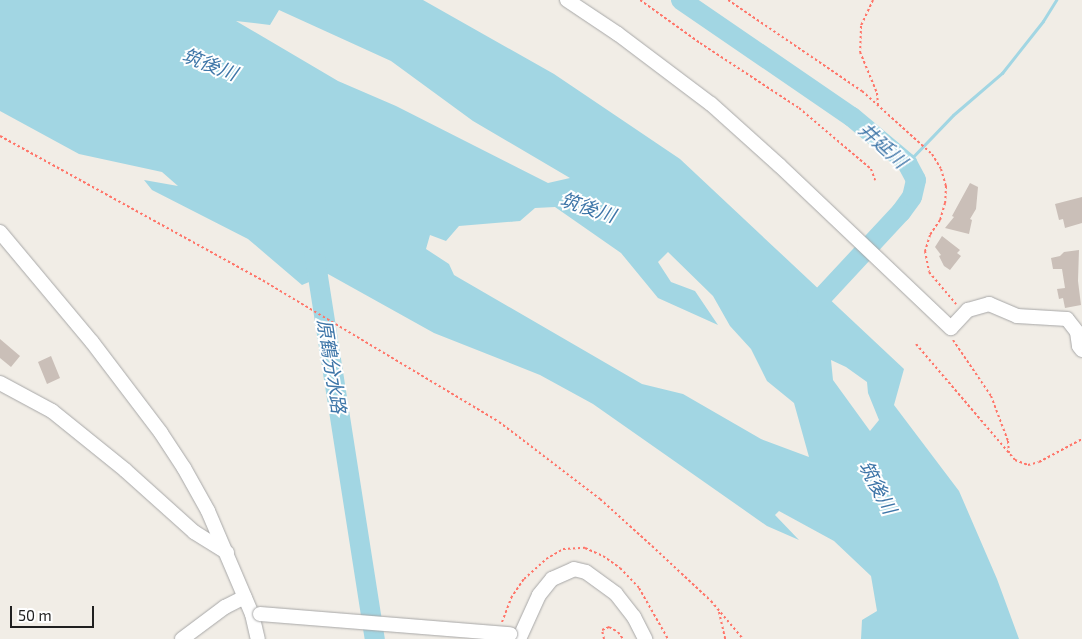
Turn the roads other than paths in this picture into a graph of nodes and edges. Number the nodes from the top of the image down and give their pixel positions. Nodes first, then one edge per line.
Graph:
1 (567, 0) edge
2 (0, 232) edge
3 (1082, 350) edge
4 (0, 383) edge
5 (226, 553) junction
6 (245, 597) junction
7 (256, 614) junction
8 (512, 634) edge
9 (182, 639) edge
10 (258, 639) edge
11 (646, 639) edge

1 - 3 street
2 - 5 street
4 - 5 street
5 - 6 street
6 - 7 street
6 - 9 street
7 - 8 street, bridge
7 - 10 street
8 - 11 street

